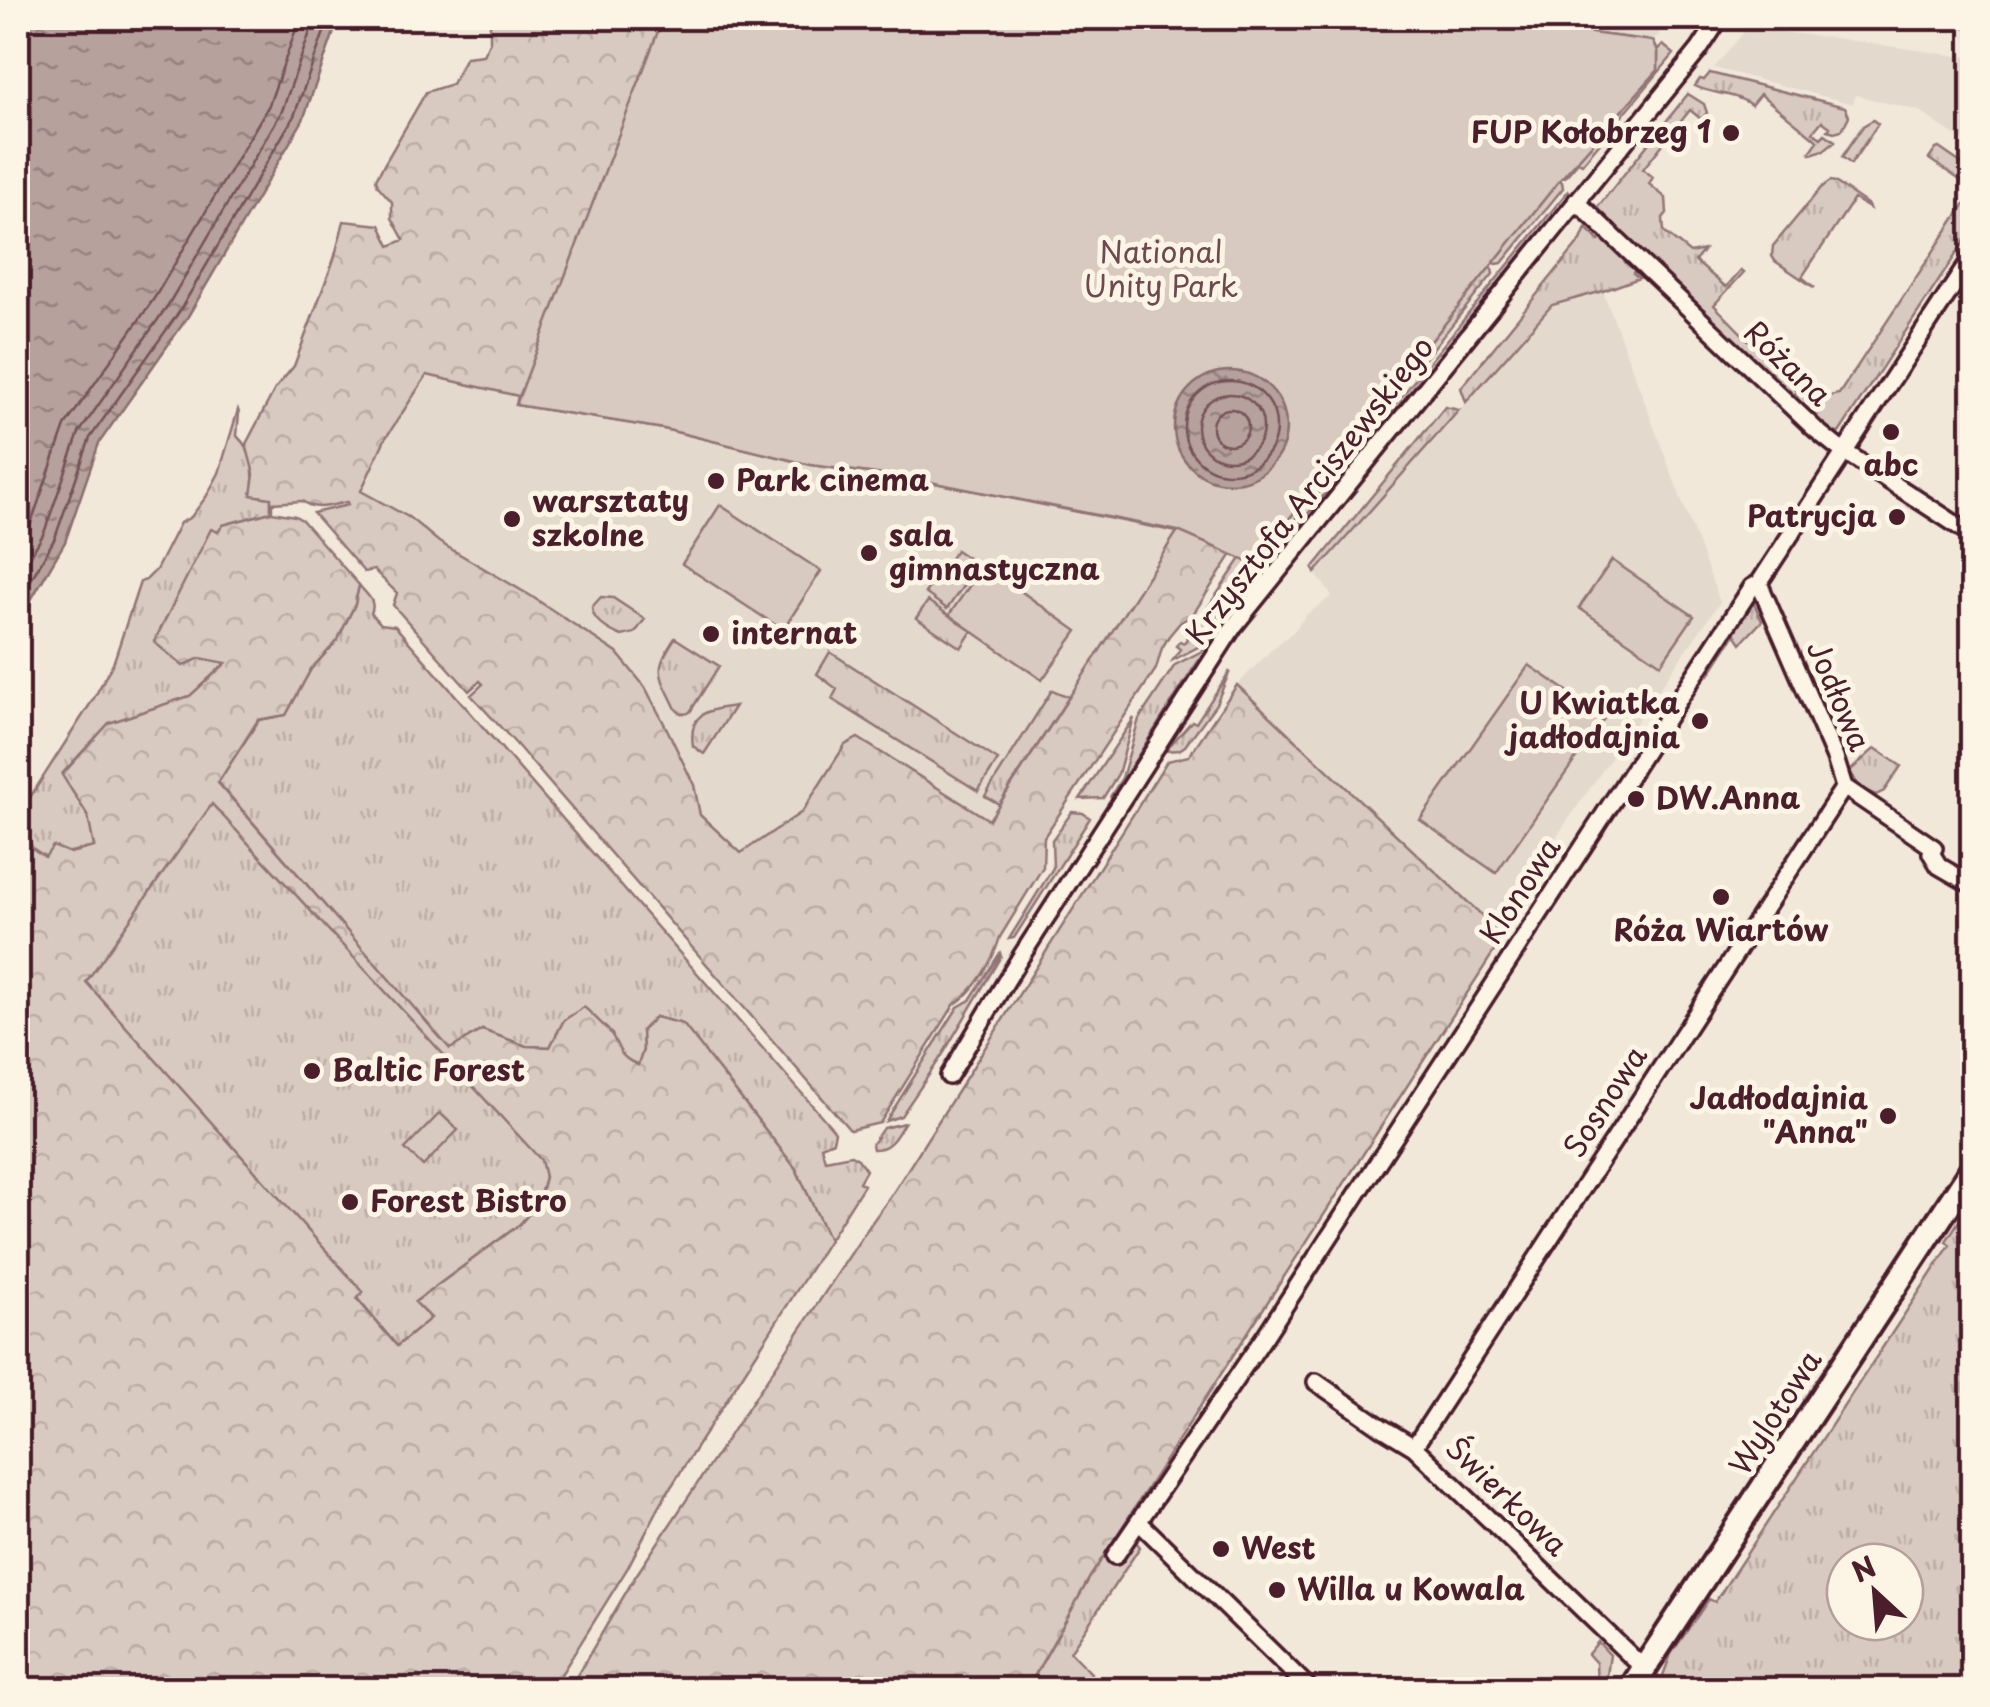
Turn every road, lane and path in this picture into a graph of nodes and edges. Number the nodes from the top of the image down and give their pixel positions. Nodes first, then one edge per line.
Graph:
1 (1720, 18) edge
2 (1580, 204) junction
3 (1972, 257) edge
4 (1845, 452) junction
5 (1972, 535) edge
6 (1759, 582) junction
7 (1844, 787) junction
8 (1972, 885) edge
9 (949, 1076) dead end
10 (1972, 1168) edge
11 (1316, 1382) dead end
12 (1414, 1446) junction
13 (1139, 1522) junction
14 (1116, 1556) dead end
15 (1645, 1667) junction
16 (1311, 1690) edge
17 (1630, 1690) edge

1 - 2 street, Krzysztofa Arciszewskiego
2 - 4 street, Różana
2 - 9 street, Krzysztofa Arciszewskiego
3 - 4 street, Klonowa
4 - 5 street, Różana
4 - 6 street, Klonowa
6 - 7 street, Jodłowa
6 - 13 street, Klonowa
7 - 8 street, Jodłowa
7 - 12 street, Sosnowa
10 - 15 street, Wylotowa
11 - 12 street, Świerkowa
12 - 15 street, Świerkowa
13 - 14 street, Klonowa
13 - 16 street
15 - 17 street, Wylotowa

